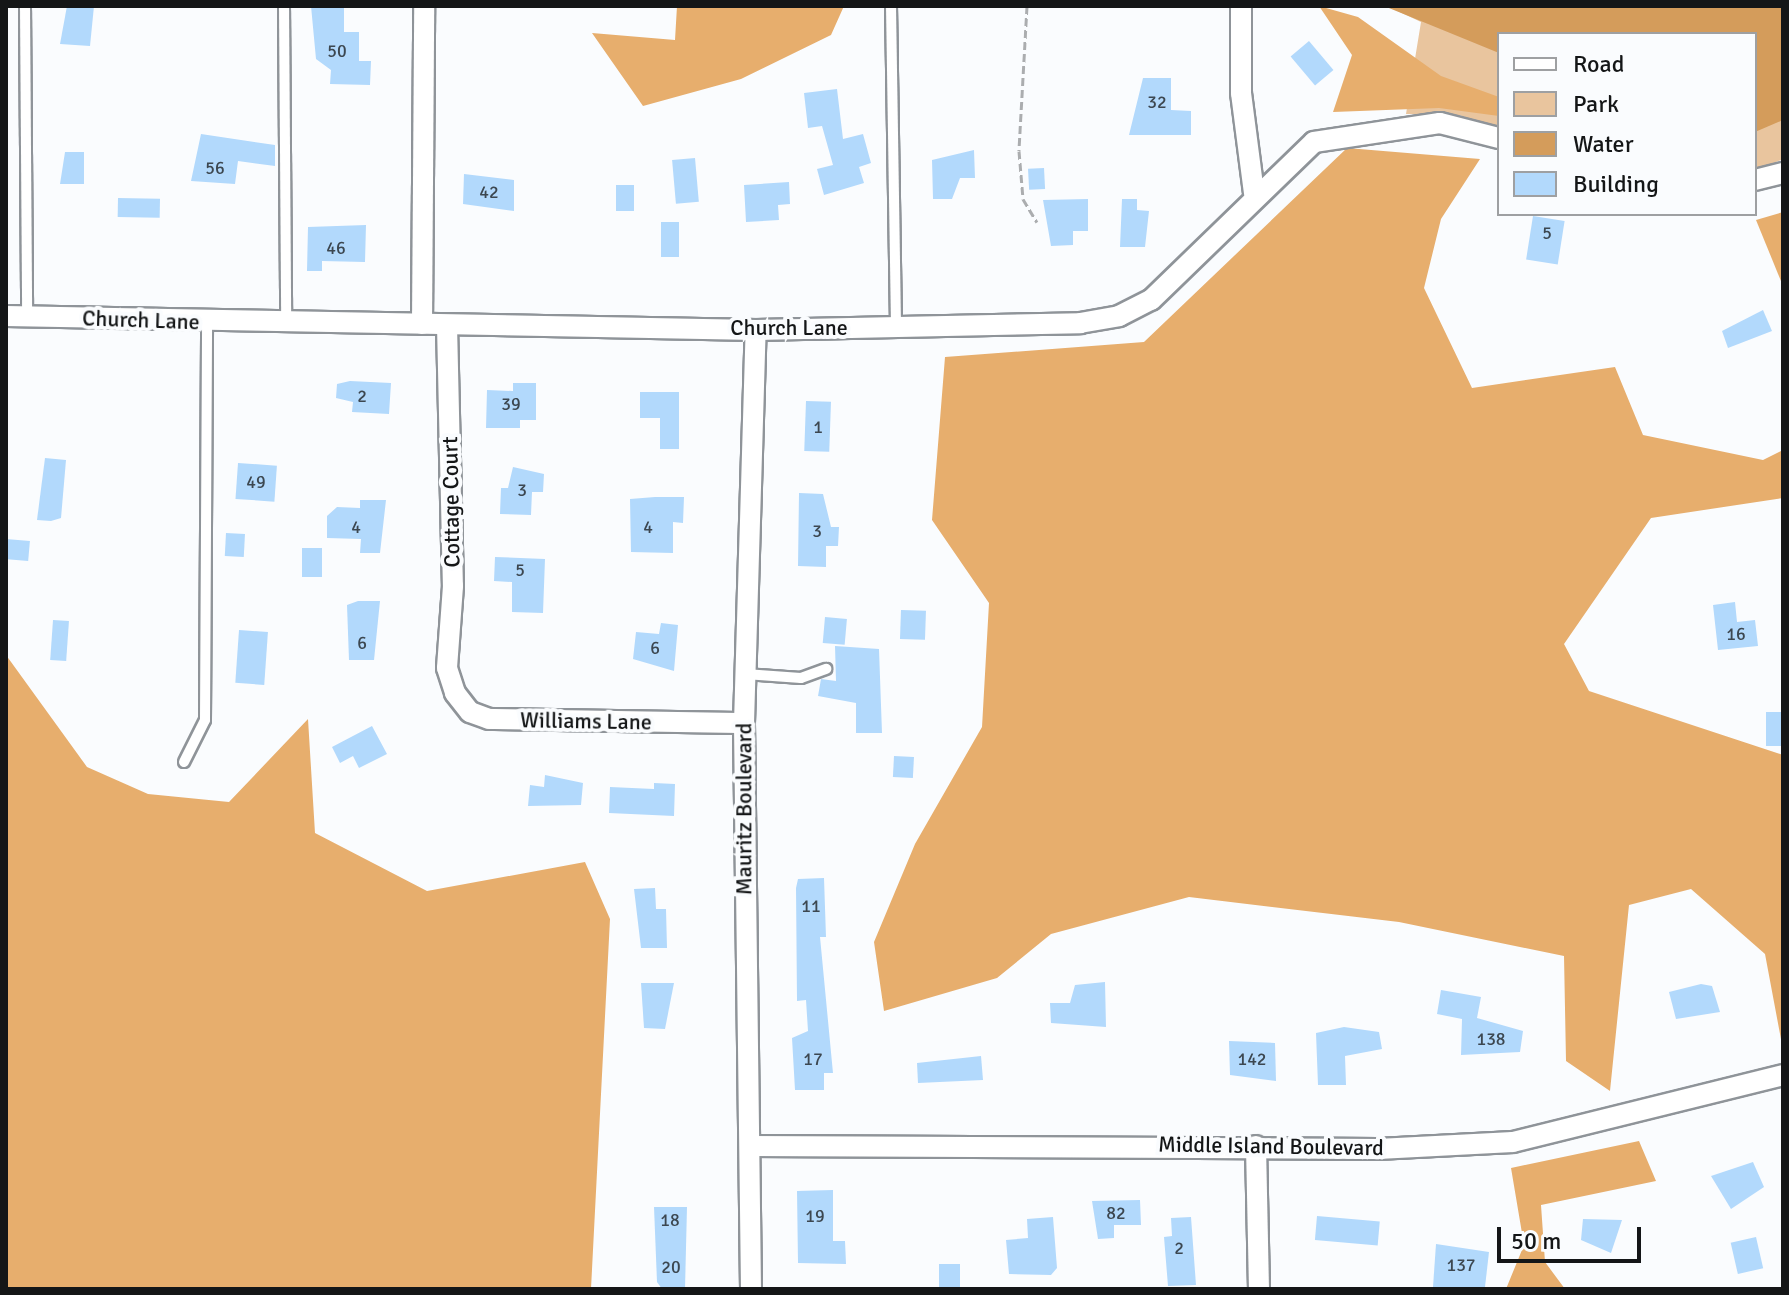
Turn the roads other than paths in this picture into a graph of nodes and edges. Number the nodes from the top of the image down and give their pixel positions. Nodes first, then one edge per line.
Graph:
1 (25, 6) edge
2 (284, 6) edge
3 (424, 6) edge
4 (891, 6) edge
5 (1241, 6) edge
6 (1497, 137) edge
7 (1783, 173) edge
8 (1757, 180) edge
9 (1254, 193) junction
10 (16, 317) edge
11 (207, 322) junction
12 (422, 324) junction
13 (286, 325) junction
14 (447, 325) junction
15 (896, 327) junction
16 (756, 330) junction
17 (826, 669) dead end
18 (745, 674) junction
19 (450, 679) joint
20 (744, 723) junction
21 (184, 762) dead end
22 (1783, 1075) edge
23 (750, 1146) junction
24 (1256, 1146) junction
25 (751, 1289) edge
26 (1259, 1289) edge

1 - 10 lane
2 - 13 lane
3 - 12 street
4 - 15 lane
5 - 9 street
6 - 9 street, Church Lane
7 - 8 street
9 - 15 street, Church Lane
10 - 11 street, Church Lane
11 - 13 street, Church Lane
11 - 21 lane
12 - 13 street, Church Lane
12 - 14 street, Church Lane
14 - 16 street, Church Lane
14 - 19 street, Cottage Court
15 - 16 street, Church Lane
16 - 18 street, Mauritz Boulevard
17 - 18 lane
18 - 20 street, Mauritz Boulevard
19 - 20 street, Williams Lane
20 - 23 street, Mauritz Boulevard
22 - 24 street, Middle Island Boulevard
23 - 24 street, Middle Island Boulevard
23 - 25 street, Mauritz Boulevard
24 - 26 street

